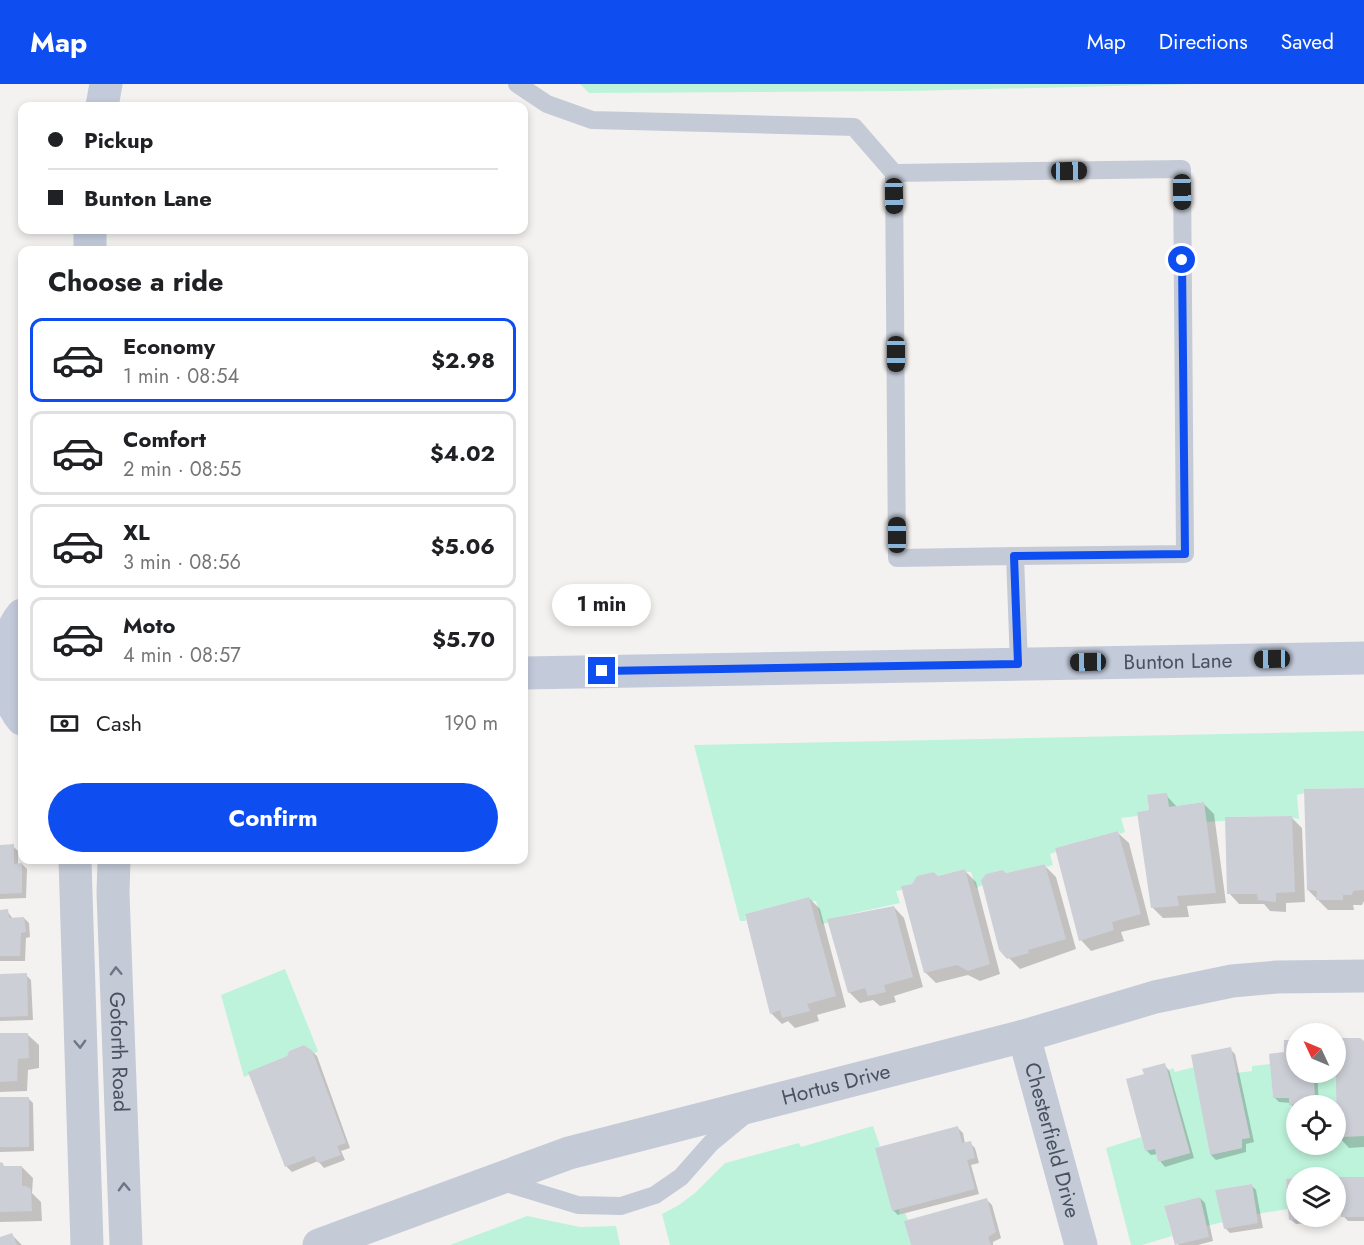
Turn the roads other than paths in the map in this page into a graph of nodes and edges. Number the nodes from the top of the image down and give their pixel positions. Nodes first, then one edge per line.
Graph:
1 (106, 84) edge
2 (516, 84) edge
3 (103, 102) edge
4 (894, 173) junction
5 (1014, 556) junction
6 (18, 620) edge
7 (3, 650) edge
8 (1364, 657) edge
9 (1018, 664) junction
10 (528, 673) edge
11 (13, 712) edge
12 (75, 864) edge
13 (114, 864) edge
14 (1364, 976) edge
15 (1024, 1036) junction
16 (756, 1106) junction
17 (496, 1179) junction
18 (87, 1245) edge
19 (126, 1245) edge
20 (319, 1245) edge
21 (1081, 1245) edge

1 - 3 street
2 - 4 lane
4 - 5 lane
4 - 5 lane
5 - 9 lane
6 - 7 street
7 - 11 street
8 - 9 street, Bunton Lane
9 - 10 street, Bunton Lane
12 -> 18 street, Goforth Road
19 -> 13 street, Goforth Road
14 - 15 street, Hortus Drive
15 - 16 street, Hortus Drive
15 - 21 street, Chesterfield Drive
16 - 17 street, Hortus Drive
16 - 17 lane
17 - 20 street, Hortus Drive

